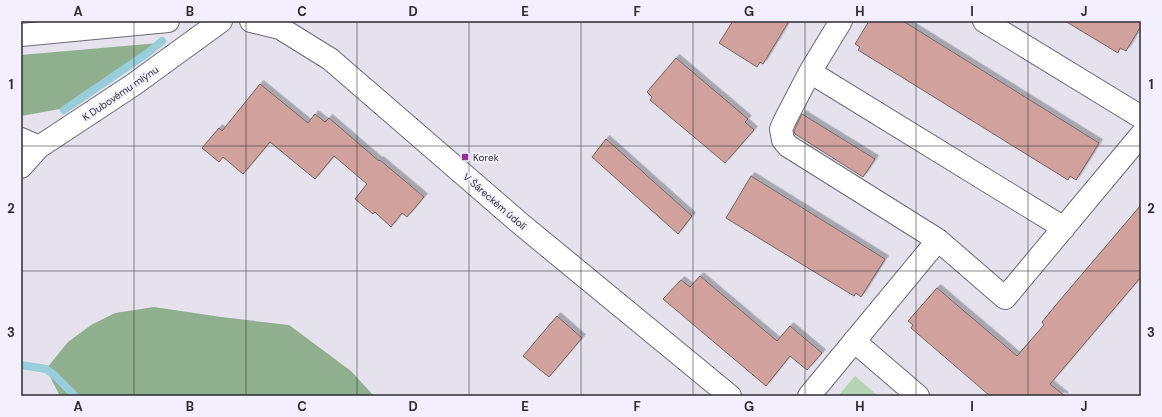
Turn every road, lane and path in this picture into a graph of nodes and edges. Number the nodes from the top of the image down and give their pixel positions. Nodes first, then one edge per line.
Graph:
1 (168, 21) edge
2 (221, 21) edge
3 (251, 21) edge
4 (841, 21) edge
5 (984, 21) edge
6 (21, 35) edge
7 (810, 72) junction
8 (1141, 117) edge
9 (1141, 135) edge
10 (30, 143) edge
11 (21, 167) edge
12 (1064, 228) junction
13 (938, 240) junction
14 (854, 341) junction
15 (730, 396) edge
16 (809, 396) edge
17 (918, 396) edge

1 - 6 street
2 - 10 street, K Dubovému mlýnu
3 - 15 street, V Šáreckém údolí
4 - 7 street
5 - 8 street
7 - 12 street
7 - 13 street
9 - 12 street
10 - 11 street, K Dubovému mlýnu
12 - 13 street
13 - 14 street
14 - 16 street
14 - 17 street

